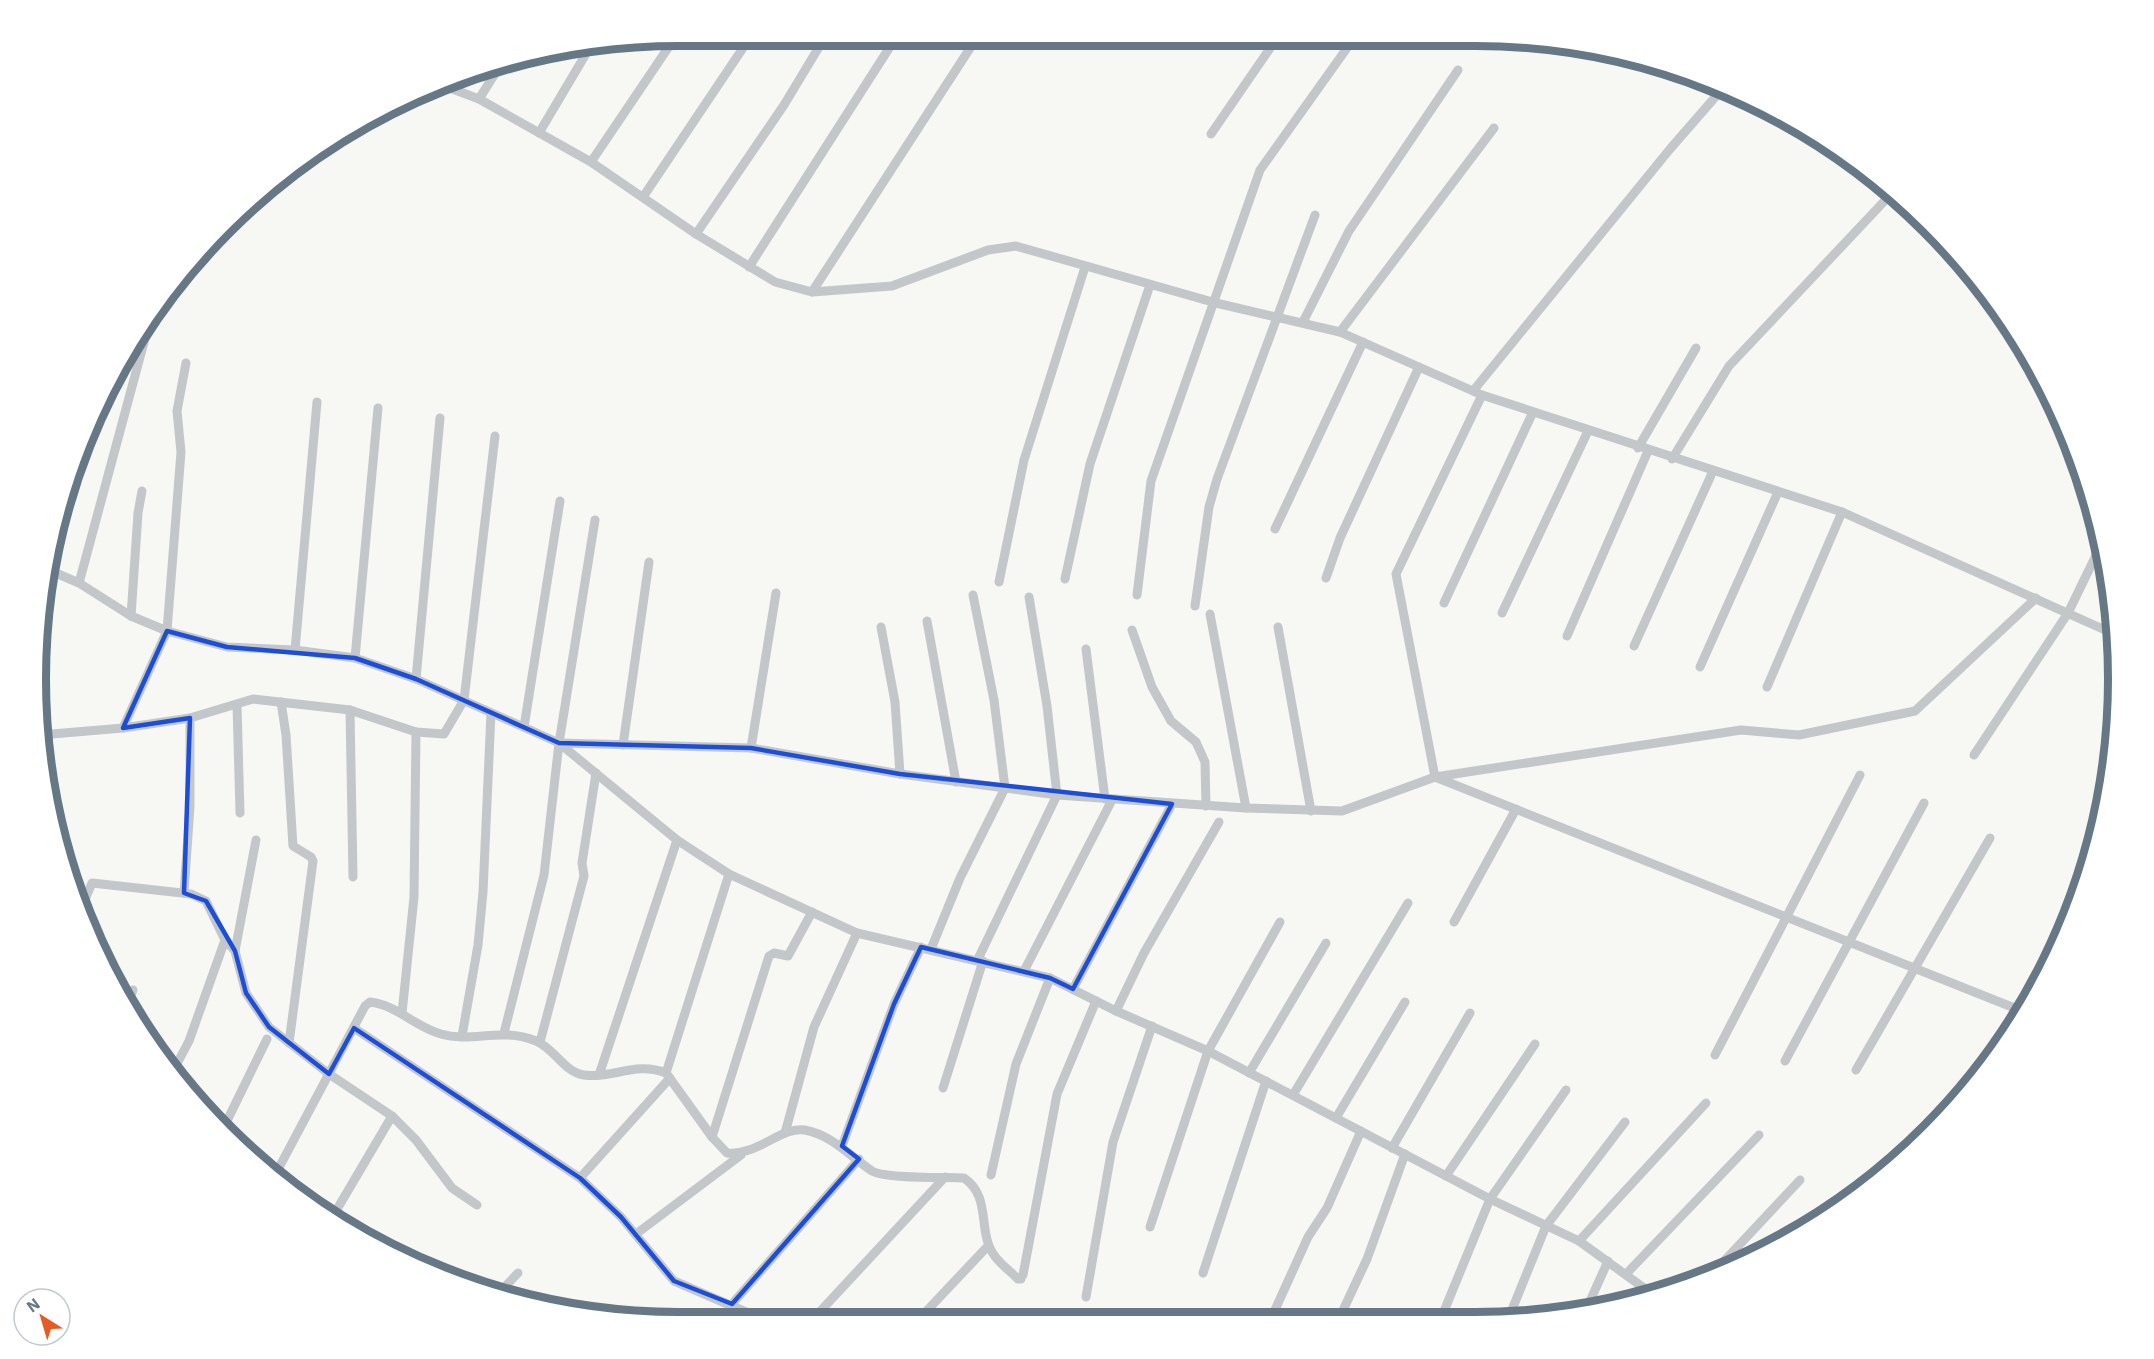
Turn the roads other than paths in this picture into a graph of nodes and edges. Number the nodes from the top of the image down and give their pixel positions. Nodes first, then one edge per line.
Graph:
1 (744, 46) edge
2 (820, 46) edge
3 (890, 46) edge
4 (971, 46) edge
5 (1272, 46) edge
6 (1349, 46) edge
7 (669, 47) edge
8 (586, 54) edge
9 (1458, 70) dead end
10 (494, 74) edge
11 (453, 89) edge
12 (1717, 95) edge
13 (479, 99) junction
14 (1494, 128) dead end
15 (539, 133) junction
16 (1211, 134) dead end
17 (591, 162) junction
18 (643, 196) junction
19 (1886, 199) edge
20 (1315, 214) dead end
21 (696, 234) junction
22 (749, 267) junction
23 (1085, 267) junction
24 (1150, 285) junction
25 (812, 292) junction
26 (1216, 303) junction
27 (1276, 317) junction
28 (1303, 322) junction
29 (1340, 332) junction
30 (144, 342) edge
31 (1363, 342) junction
32 (1696, 348) dead end
33 (186, 363) dead end
34 (1419, 367) junction
35 (1478, 393) junction
36 (317, 402) dead end
37 (378, 408) dead end
38 (1533, 412) junction
39 (440, 418) dead end
40 (1588, 430) junction
41 (495, 436) dead end
42 (1643, 449) junction
43 (1672, 459) junction
44 (1713, 471) junction
45 (142, 491) dead end
46 (1779, 492) junction
47 (560, 501) dead end
48 (1842, 513) junction
49 (595, 520) dead end
50 (1275, 529) dead end
51 (2095, 557) edge
52 (649, 562) dead end
53 (56, 573) edge
54 (1326, 578) dead end
55 (1065, 579) dead end
56 (999, 582) dead end
57 (79, 583) junction
58 (776, 593) dead end
59 (973, 595) dead end
60 (1137, 595) dead end
61 (1029, 597) dead end
62 (2036, 598) junction
63 (1444, 603) dead end
64 (1195, 606) dead end
65 (2068, 613) junction
66 (1210, 614) dead end
67 (1502, 614) dead end
68 (131, 616) junction
69 (927, 621) dead end
70 (881, 627) dead end
71 (1278, 627) dead end
72 (1132, 630) dead end
73 (2105, 630) edge
74 (167, 631) junction
75 (1567, 636) dead end
76 (1634, 646) dead end
77 (1086, 649) dead end
78 (295, 650) junction
79 (355, 658) junction
80 (1700, 667) dead end
81 (416, 679) junction
82 (1767, 687) dead end
83 (464, 700) junction
84 (281, 702) junction
85 (237, 705) junction
86 (350, 710) junction
87 (491, 712) junction
88 (190, 718) junction
89 (524, 727) junction
90 (123, 728) junction
91 (416, 732) junction
92 (49, 733) edge
93 (559, 743) junction
94 (623, 745) junction
95 (751, 748) junction
96 (1974, 755) dead end
97 (596, 773) junction
98 (900, 774) junction
99 (1860, 775) dead end
100 (1435, 777) junction
101 (956, 782) junction
102 (1005, 788) junction
103 (1057, 795) junction
104 (1109, 799) junction
105 (1924, 803) dead end
106 (1172, 804) junction
107 (1206, 806) junction
108 (1246, 808) junction
109 (1516, 808) junction
110 (1311, 810) junction
111 (240, 813) dead end
112 (1219, 822) dead end
113 (1990, 838) dead end
114 (256, 840) dead end
115 (677, 840) junction
116 (729, 874) junction
117 (353, 877) dead end
118 (184, 893) junction
119 (86, 898) edge
120 (1408, 903) dead end
121 (812, 912) junction
122 (1785, 916) junction
123 (1280, 922) dead end
124 (1454, 922) dead end
125 (857, 933) junction
126 (225, 940) junction
127 (1850, 942) junction
128 (1326, 943) dead end
129 (926, 948) junction
130 (235, 951) junction
131 (980, 960) junction
132 (1914, 968) junction
133 (1024, 971) junction
134 (1050, 978) junction
135 (1073, 989) junction
136 (132, 990) dead end
137 (130, 995) edge
138 (1096, 1001) junction
139 (1405, 1002) dead end
140 (2015, 1008) edge
141 (1116, 1011) junction
142 (402, 1013) junction
143 (1470, 1013) dead end
144 (1152, 1026) junction
145 (354, 1028) junction
146 (504, 1033) junction
147 (462, 1036) junction
148 (267, 1039) dead end
149 (540, 1042) junction
150 (289, 1043) junction
151 (1535, 1044) dead end
152 (1208, 1051) junction
153 (1715, 1055) dead end
154 (1785, 1061) dead end
155 (177, 1065) edge
156 (1856, 1070) dead end
157 (1250, 1072) junction
158 (329, 1074) junction
159 (599, 1075) junction
160 (668, 1075) junction
161 (1266, 1081) junction
162 (943, 1088) dead end
163 (1566, 1090) dead end
164 (1293, 1095) junction
165 (1706, 1103) dead end
166 (392, 1116) junction
167 (1336, 1118) junction
168 (227, 1121) edge
169 (1625, 1122) dead end
170 (1361, 1131) junction
171 (785, 1133) junction
172 (1759, 1135) dead end
173 (712, 1137) junction
174 (842, 1146) junction
175 (1392, 1148) junction
176 (1405, 1154) junction
177 (741, 1155) junction
178 (859, 1159) junction
179 (278, 1169) edge
180 (992, 1175) dead end
181 (1446, 1176) junction
182 (580, 1178) junction
183 (945, 1178) junction
184 (1800, 1180) dead end
185 (1490, 1199) junction
186 (477, 1205) dead end
187 (336, 1211) edge
188 (1546, 1226) junction
189 (1150, 1227) dead end
190 (636, 1234) junction
191 (1579, 1242) junction
192 (986, 1248) dead end
193 (1725, 1260) edge
194 (1608, 1261) junction
195 (518, 1273) dead end
196 (1203, 1273) dead end
197 (1627, 1273) junction
198 (504, 1287) edge
199 (1646, 1289) edge
200 (1086, 1297) dead end
201 (1590, 1301) edge
202 (732, 1304) junction
203 (1512, 1311) edge
204 (748, 1312) edge
205 (820, 1312) edge
206 (926, 1312) edge
207 (1274, 1312) edge
208 (1342, 1312) edge
209 (1444, 1312) edge

1 - 18 street
2 - 21 street
3 - 22 street
4 - 25 street
5 - 16 street
6 - 26 street
7 - 17 street
8 - 15 street
9 - 28 street
10 - 13 street
11 - 13 street
12 - 35 street
13 - 15 street
14 - 29 street
15 - 17 street
17 - 18 street
18 - 21 street
19 - 43 street
20 - 27 street
21 - 22 street
22 - 25 street
23 - 24 street
23 - 25 street
23 - 56 street
24 - 26 street
24 - 55 street
26 - 27 street
26 - 60 street
27 - 28 street
27 - 64 street
28 - 29 street
29 - 31 street
30 - 57 street
31 - 34 street
31 - 50 street
32 - 42 street
33 - 74 street
34 - 35 street
34 - 54 street
35 - 38 street
35 - 100 street
36 - 78 street
37 - 79 street
38 - 40 street
38 - 63 street
39 - 81 street
40 - 42 street
40 - 67 street
41 - 83 street
42 - 43 street
42 - 75 street
43 - 44 street
44 - 46 street
44 - 76 street
45 - 68 street
46 - 48 street
46 - 80 street
47 - 89 street
48 - 62 street
48 - 82 street
49 - 93 street
51 - 65 street
52 - 94 street
53 - 57 street
57 - 68 street
58 - 95 street
59 - 102 street
61 - 103 street
62 - 65 street
62 - 100 street
65 - 73 street
65 - 96 street
66 - 108 street
68 - 74 street
69 - 101 street
70 - 98 street
71 - 110 street
72 - 107 street
74 - 78 street
74 - 90 street
77 - 104 street
78 - 79 street
79 - 81 street
81 - 83 street
83 - 87 street
83 - 91 street
84 - 85 street
84 - 86 street
84 - 150 street
85 - 88 street
85 - 111 street
86 - 91 street
86 - 117 street
87 - 89 street
87 - 147 street
88 - 90 street
88 - 118 street
89 - 93 street
90 - 92 street
91 - 142 street
93 - 94 street
93 - 97 street
93 - 146 street
94 - 95 street
95 - 98 street
97 - 115 street
97 - 149 street
98 - 101 street
99 - 122 street
100 - 109 street
100 - 110 street
101 - 102 street
102 - 103 street
102 - 129 street
103 - 104 street
103 - 131 street
104 - 106 street
104 - 133 street
105 - 127 street
106 - 107 street
106 - 135 street
107 - 108 street
108 - 110 street
109 - 122 street
109 - 124 street
112 - 141 street
113 - 132 street
114 - 130 street
115 - 116 street
115 - 159 street
116 - 121 street
116 - 160 street
118 - 119 street
118 - 126 street
120 - 164 street
121 - 125 street
121 - 173 street
122 - 127 street
122 - 153 street
123 - 152 street
125 - 129 street
125 - 171 street
126 - 130 street
126 - 155 street
127 - 132 street
127 - 154 street
128 - 157 street
129 - 131 street
129 - 174 street
130 - 150 street
131 - 133 street
131 - 162 street
132 - 140 street
132 - 156 street
133 - 134 street
134 - 135 street
134 - 180 street
135 - 138 street
136 - 137 street
138 - 141 street
138 - 183 street
139 - 167 street
141 - 144 street
142 - 145 street
142 - 147 street
143 - 175 street
144 - 152 street
144 - 200 street
145 - 158 street
145 - 182 street
146 - 147 street
146 - 149 street
148 - 168 street
149 - 159 street
150 - 158 street
151 - 181 street
152 - 157 street
152 - 189 street
157 - 161 street
158 - 166 street
158 - 179 street
159 - 160 street
160 - 173 street
160 - 182 street
161 - 164 street
161 - 196 street
163 - 185 street
164 - 167 street
165 - 191 street
166 - 186 street
166 - 187 street
167 - 170 street
169 - 188 street
170 - 175 street
170 - 207 street
171 - 174 street
171 - 177 street
172 - 197 street
173 - 177 street
174 - 178 street
175 - 176 street
176 - 181 street
176 - 208 street
177 - 190 street
178 - 183 street
178 - 202 street
181 - 185 street
182 - 190 street
183 - 205 street
184 - 193 street
185 - 188 street
185 - 209 street
188 - 191 street
188 - 203 street
190 - 202 street
191 - 194 street
192 - 206 street
194 - 197 street
194 - 201 street
195 - 198 street
197 - 199 street
202 - 204 street

